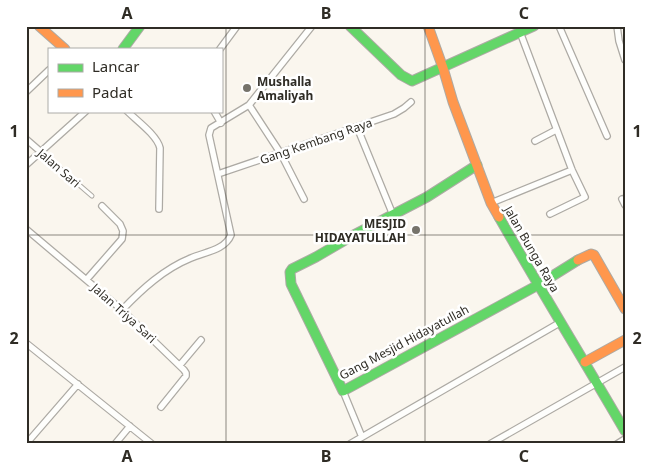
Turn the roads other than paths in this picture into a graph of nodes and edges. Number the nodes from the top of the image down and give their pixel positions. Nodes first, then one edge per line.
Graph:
1 (39, 26) edge
2 (140, 26) edge
3 (237, 26) edge
4 (312, 26) edge
5 (350, 26) edge
6 (428, 26) edge
7 (534, 26) edge
8 (559, 26) edge
9 (617, 26) edge
10 (520, 32) junction
11 (64, 48) edge
12 (124, 48) edge
13 (221, 48) edge
14 (625, 60) edge
15 (444, 68) junction
16 (48, 71) edge
17 (26, 92) edge
18 (411, 102) dead end
19 (249, 105) junction
20 (85, 112) edge
21 (128, 112) edge
22 (215, 112) edge
23 (221, 123) junction
24 (357, 127) junction
25 (556, 130) junction
26 (607, 136) dead end
27 (26, 139) edge
28 (535, 141) dead end
29 (41, 152) junction
30 (281, 154) junction
31 (477, 164) junction
32 (26, 165) edge
33 (572, 170) junction
34 (218, 174) junction
35 (92, 196) dead end
36 (304, 199) dead end
37 (491, 203) junction
38 (102, 206) dead end
39 (159, 209) dead end
40 (550, 214) dead end
41 (393, 215) junction
42 (26, 229) edge
43 (87, 279) junction
44 (538, 285) junction
45 (625, 309) edge
46 (122, 310) junction
47 (561, 322) junction
48 (201, 340) dead end
49 (625, 340) edge
50 (26, 342) edge
51 (586, 362) junction
52 (180, 366) junction
53 (625, 367) edge
54 (596, 383) junction
55 (78, 384) junction
56 (343, 391) junction
57 (161, 407) dead end
58 (130, 426) junction
59 (625, 432) edge
60 (362, 437) junction
61 (625, 439) edge
62 (26, 444) edge
63 (115, 444) edge
64 (152, 444) edge
65 (350, 444) edge
66 (490, 444) edge
67 (617, 444) edge

1 - 11 street
2 - 12 street
3 - 13 street
4 - 19 street
5 - 15 street
6 - 15 street, Jalan Bunga Raya
7 - 10 street
8 - 26 street
9 - 14 street
10 - 15 street
10 - 25 street
15 - 31 street, Jalan Bunga Raya
16 - 17 street
18 - 24 street, Gang Kembang Raya
19 - 23 street
19 - 30 street
20 - 29 street
21 - 39 street
22 - 23 street
23 - 34 street
24 - 30 street, Gang Kembang Raya
24 - 41 street
25 - 28 street
25 - 33 street
27 - 29 street, Jalan Sari
29 - 32 street
29 - 35 lane, Jalan Sari
30 - 34 street, Gang Kembang Raya
30 - 36 street
31 - 37 street, Jalan Bunga Raya
31 - 41 street, Gang Mesjid Hidayatullah
33 - 37 street
33 - 40 street
34 - 46 street
37 - 44 street, Jalan Bunga Raya
38 - 43 street
41 - 56 street, Gang Mesjid Hidayatullah
42 - 43 street, Jalan Triya Sari
43 - 46 street, Jalan Triya Sari
44 - 45 street, Gang Mesjid Hidayatullah
44 - 47 street, Jalan Bunga Raya
44 - 56 street, Gang Mesjid Hidayatullah
46 - 52 street, Jalan Triya Sari
47 - 51 street, Jalan Bunga Raya
47 - 60 street
48 - 52 street
49 - 51 street
50 - 55 street
51 - 54 street, Jalan Bunga Raya
52 - 57 street
53 - 54 street
54 - 59 street, Jalan Bunga Raya
54 - 66 street
55 - 58 street
55 - 62 street
56 - 60 street
58 - 63 street
58 - 64 street
60 - 65 street
61 - 67 street

